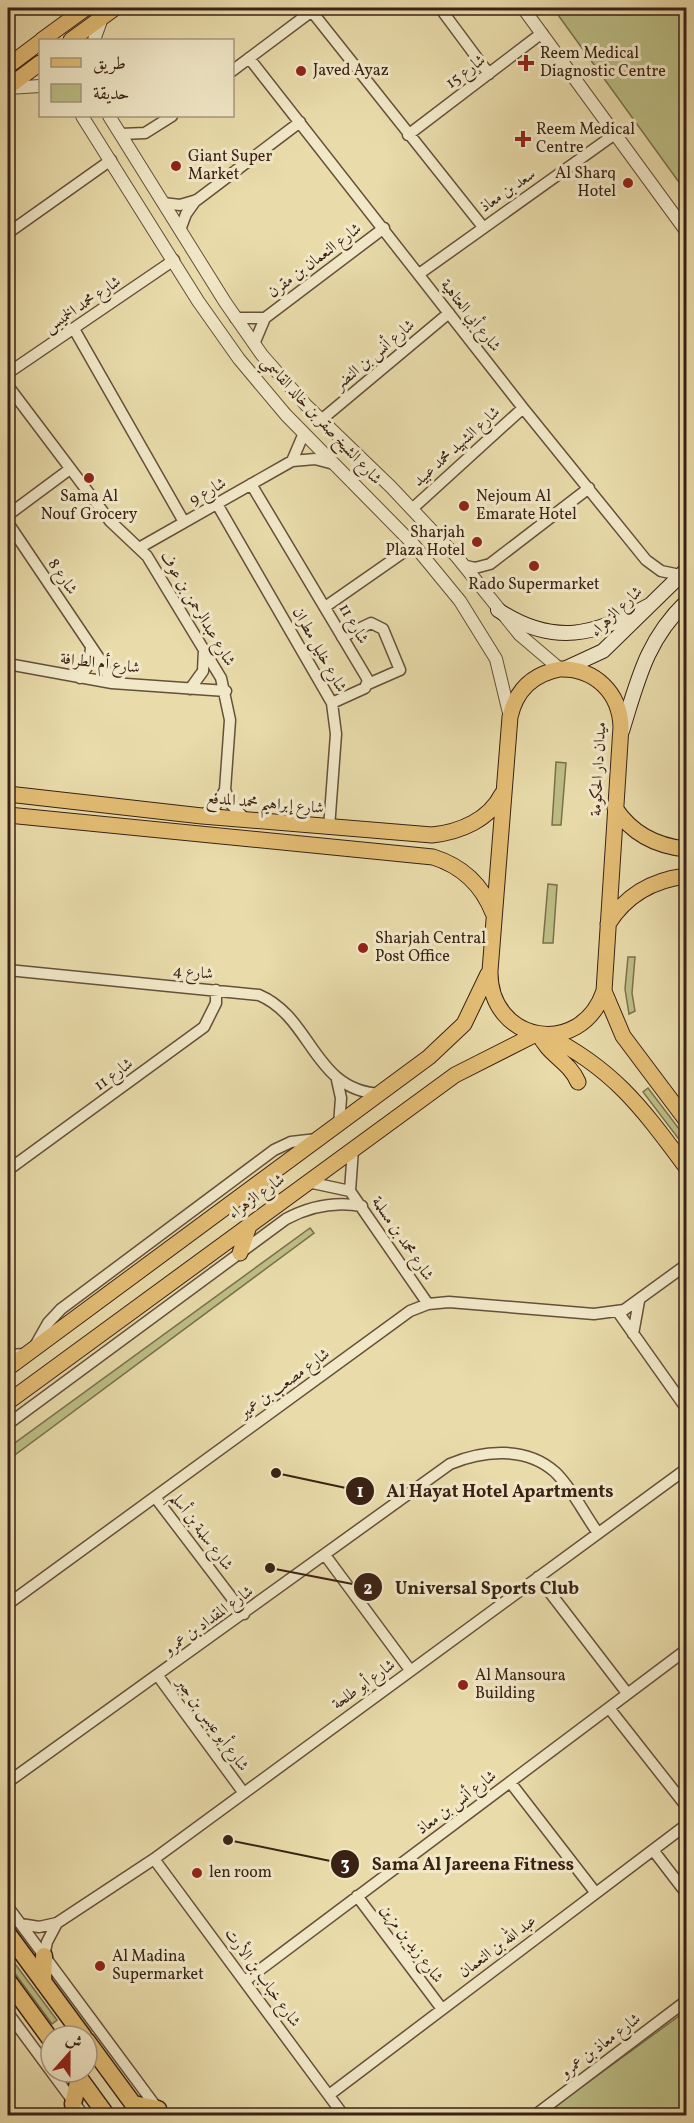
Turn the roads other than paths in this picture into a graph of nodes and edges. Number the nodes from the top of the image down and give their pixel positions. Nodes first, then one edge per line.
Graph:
1 (86, 8) edge
2 (116, 8) edge
3 (440, 8) edge
4 (523, 8) edge
5 (312, 9) edge
6 (102, 18) junction
7 (542, 33) junction
8 (44, 39) edge
9 (71, 39) edge
10 (94, 39) edge
11 (39, 43) edge
12 (249, 58) junction
13 (39, 64) edge
14 (8, 66) edge
15 (234, 69) edge
16 (489, 74) junction
17 (39, 86) edge
18 (8, 88) edge
19 (83, 117) edge
20 (110, 117) edge
21 (171, 117) edge
22 (300, 122) junction
23 (121, 134) junction
24 (615, 134) junction
25 (408, 135) junction
26 (111, 160) junction
27 (142, 169) junction
28 (197, 200) junction
29 (164, 203) junction
30 (680, 212) edge
31 (483, 227) junction
32 (384, 228) junction
33 (180, 230) junction
34 (687, 231) edge
35 (8, 232) edge
36 (174, 260) junction
37 (419, 274) junction
38 (449, 313) junction
39 (235, 318) junction
40 (265, 318) junction
41 (75, 328) junction
42 (254, 344) junction
43 (8, 373) edge
44 (8, 386) edge
45 (523, 408) junction
46 (321, 420) junction
47 (304, 433) junction
48 (292, 461) junction
49 (336, 465) junction
50 (70, 469) junction
51 (252, 484) junction
52 (589, 488) junction
53 (217, 504) junction
54 (377, 507) junction
55 (412, 509) junction
56 (8, 516) edge
57 (184, 522) junction
58 (8, 523) edge
59 (414, 545) junction
60 (139, 548) junction
61 (466, 566) junction
62 (683, 572) edge
63 (687, 602) edge
64 (650, 605) junction
65 (325, 607) junction
66 (498, 610) junction
67 (342, 637) junction
68 (91, 648) junction
69 (204, 650) junction
70 (8, 664) edge
71 (562, 669) junction
72 (80, 678) junction
73 (112, 683) junction
74 (368, 684) junction
75 (190, 689) junction
76 (226, 691) junction
77 (332, 703) junction
78 (510, 717) junction
79 (621, 736) junction
80 (225, 790) junction
81 (504, 791) junction
82 (8, 794) edge
83 (615, 808) junction
84 (8, 815) edge
85 (202, 816) junction
86 (246, 820) junction
87 (334, 828) junction
88 (295, 843) junction
89 (687, 849) edge
90 (687, 876) edge
91 (494, 914) junction
92 (608, 924) junction
93 (8, 970) edge
94 (490, 971) junction
95 (216, 990) junction
96 (604, 991) junction
97 (540, 1034) junction
98 (337, 1080) junction
99 (578, 1082) dead end
100 (382, 1094) junction
101 (687, 1120) edge
102 (339, 1125) junction
103 (352, 1149) junction
104 (687, 1167) edge
105 (8, 1170) edge
106 (308, 1182) junction
107 (350, 1191) junction
108 (362, 1206) junction
109 (249, 1226) junction
110 (240, 1253) junction
111 (687, 1265) edge
112 (639, 1300) junction
113 (428, 1304) junction
114 (618, 1312) junction
115 (633, 1334) junction
116 (30, 1351) junction
117 (8, 1355) edge
118 (8, 1368) edge
119 (8, 1402) edge
120 (687, 1408) edge
121 (8, 1424) edge
122 (687, 1469) edge
123 (155, 1497) junction
124 (598, 1533) junction
125 (326, 1555) junction
126 (538, 1577) junction
127 (8, 1604) edge
128 (244, 1614) junction
129 (687, 1650) edge
130 (410, 1670) junction
131 (158, 1676) junction
132 (627, 1694) junction
133 (609, 1708) junction
134 (8, 1782) edge
135 (510, 1782) junction
136 (243, 1792) junction
137 (687, 1806) edge
138 (687, 1825) edge
139 (653, 1850) junction
140 (154, 1859) junction
141 (595, 1892) junction
142 (687, 1893) edge
143 (357, 1896) junction
144 (8, 1907) edge
145 (57, 1923) junction
146 (14, 1929) edge
147 (44, 1956) junction
148 (245, 1981) junction
149 (43, 1982) junction
150 (9, 1985) edge
151 (687, 2001) edge
152 (442, 2009) junction
153 (8, 2013) edge
154 (39, 2024) edge
155 (74, 2024) edge
156 (99, 2057) edge
157 (78, 2084) edge
158 (84, 2084) edge
159 (329, 2095) junction
160 (79, 2110) edge
161 (138, 2110) edge
162 (161, 2112) edge
163 (107, 2115) edge
164 (344, 2115) edge
165 (534, 2115) edge

1 - 8 main road
2 - 6 main road
3 - 16 street
4 - 7 street
5 - 12 street
5 - 25 street
6 - 9 main road
6 - 10 street
7 - 16 street, شارع 15
7 - 24 street
11 - 14 main road
12 - 15 street
12 - 22 street, شارع أبي العتاهية
13 - 18 main road
16 - 25 street, شارع 15
17 - 18 street
19 - 26 street, شارع الشيخ صقر بن خالد القاسمي
20 - 23 street, شارع الشيخ صقر بن خالد القاسمي
21 - 23 street
22 - 28 street
22 - 32 street, شارع أبي العتاهية
23 - 27 street, شارع الشيخ صقر بن خالد القاسمي
24 - 30 street
24 - 31 street, سعد بن معاذ
25 - 31 street
26 - 27 street
26 - 35 street
26 - 36 street, شارع الشيخ صقر بن خالد القاسمي
27 - 29 street, شارع الشيخ صقر بن خالد القاسمي
28 - 29 street
28 - 33 street
29 - 33 street, شارع الشيخ صقر بن خالد القاسمي
30 - 34 street
31 - 37 street, سعد بن معاذ
32 - 37 street, شارع أبي العتاهية
32 - 40 street, شارع النعمان بن مقرن
33 - 39 street, شارع الشيخ صقر بن خالد القاسمي
36 - 41 street, شارع محمد الخميس
36 - 47 street, شارع الشيخ صقر بن خالد القاسمي
37 - 38 street, شارع أبي العتاهية
38 - 45 street, شارع أبي العتاهية
38 - 46 street, شارع أنس بن النضر
39 - 40 street, شارع النعمان بن مقرن
39 - 42 street, شارع الشيخ صقر بن خالد القاسمي
40 - 42 street, شارع النعمان بن مقرن
41 - 43 street, شارع محمد الخميس
41 - 57 street
42 - 46 street, شارع الشيخ صقر بن خالد القاسمي
44 - 50 street, شارع عبدالرحمن بن عوف
45 - 52 street, شارع أبي العتاهية
45 - 55 street, شارع الشهيد محمد عبيد
46 - 55 street, شارع الشيخ صقر بن خالد القاسمي
47 - 48 street
47 - 49 street, شارع الشيخ صقر بن خالد القاسمي
48 - 49 street, شارع 9
48 - 51 street, شارع 9
49 - 54 street, شارع الشيخ صقر بن خالد القاسمي
50 - 56 street
50 - 60 street, شارع عبدالرحمن بن عوف
51 - 53 street, شارع 9
51 - 65 street
52 - 61 street
52 - 62 street, شارع أبي العتاهية
53 - 57 street, شارع 9
53 - 77 street, شارع خليل مطران
54 - 55 street
54 - 59 street, شارع الشيخ صقر بن خالد القاسمي
55 - 61 street, شارع الشيخ صقر بن خالد القاسمي
57 - 60 street, شارع 9
58 - 68 street, شارع 8
59 - 65 street, شارع 11
59 - 78 street, شارع الشيخ صقر بن خالد القاسمي
60 - 69 street, شارع عبدالرحمن بن عوف
61 - 66 street, شارع الشيخ صقر بن خالد القاسمي
62 - 64 main road, شارع الزهراء
63 - 79 main road
64 - 66 main road
64 - 71 main road, شارع الزهراء
65 - 67 street, شارع 11
66 - 71 street, شارع الشيخ صقر بن خالد القاسمي
67 - 74 street, شارع 11
67 - 74 street
68 - 72 street
68 - 73 street, شارع 8
69 - 75 street
69 - 76 street, شارع عبدالرحمن بن عوف
70 - 72 street, شارع أم الطرافة
71 - 78 main road
71 - 79 main road, ميدان دار الحكومة
72 - 73 street, شارع أم الطرافة
73 - 75 street, شارع أم الطرافة
74 - 77 street
75 - 76 street, شارع أم الطرافة
76 - 80 street, شارع عبدالرحمن بن عوف
77 - 87 street, شارع خليل مطران
78 - 81 main road
79 - 83 main road, ميدان دار الحكومة
80 - 85 street
80 - 86 street
81 - 87 main road, شارع إبراهيم محمد المدفع
81 - 91 main road
82 - 85 main road, شارع إبراهيم محمد المدفع
83 - 89 main road
83 - 92 main road, ميدان دار الحكومة
84 - 88 main road
85 - 86 main road, شارع إبراهيم محمد المدفع
86 - 87 main road, شارع إبراهيم محمد المدفع
87 - 88 main road
88 - 91 main road
90 - 92 main road
91 - 94 main road
92 - 96 main road, ميدان دار الحكومة
93 - 95 street, شارع 4
94 - 97 main road
94 - 100 main road, شارع الزهراء
95 - 98 street, شارع 4
95 - 105 street, شارع 11
96 - 97 main road, ميدان دار الحكومة
96 - 101 main road
97 - 99 main road
97 - 103 main road, شارع الزهراء
97 - 104 main road
98 - 100 street, شارع 4
98 - 102 street
100 - 102 main road, شارع الزهراء
102 - 116 main road, شارع الزهراء
103 - 106 main road, شارع الزهراء
103 - 107 street, شارع محمد بن مسلمة
106 - 107 street, شارع محمد بن مسلمة
106 - 109 main road, شارع الزهراء
107 - 108 street, شارع محمد بن مسلمة
108 - 110 street
108 - 113 street, شارع محمد بن مسلمة
109 - 110 main road
109 - 119 main road, شارع الزهراء
110 - 121 street
111 - 112 street
112 - 114 street
112 - 115 street
113 - 114 street, شارع مصعب بن عمير
113 - 123 street, شارع مصعب بن عمير
114 - 115 street
115 - 120 street
116 - 117 street
116 - 118 main road, شارع الزهراء
122 - 124 street, شارع أبو طلحة
123 - 127 street, شارع مصعب بن عمير
123 - 128 street, شارع سلمة بن أسلم
124 - 125 street, شارع المقداد بن عمرو
124 - 126 street, شارع أبو طلحة
125 - 128 street, شارع المقداد بن عمرو
125 - 130 street
126 - 130 street, شارع أبو طلحة
126 - 132 street
128 - 131 street, شارع المقداد بن عمرو
129 - 132 street, شارع أنس بن معاذ
130 - 136 street, شارع أبو طلحة
131 - 134 street, شارع المقداد بن عمرو
131 - 136 street, شارع أبو عبس بن جبر
132 - 133 street, شارع أنس بن معاذ
133 - 135 street, شارع أنس بن معاذ
133 - 137 street
135 - 141 street
135 - 143 street, شارع أنس بن معاذ
136 - 140 street, شارع أبو طلحة
138 - 139 street, عبد الله بن النعمان
139 - 141 street, عبد الله بن النعمان
139 - 142 street
140 - 145 street, شارع أبو طلحة
140 - 148 street, شارع خباب بن الأرت
141 - 152 street, عبد الله بن النعمان
143 - 148 street, شارع أنس بن معاذ
143 - 152 street, شارع زيد بن مزين
144 - 146 street
145 - 146 street, شارع أبو طلحة
145 - 147 street
146 - 147 street
146 - 149 highway
147 - 149 highway
147 - 162 street
148 - 159 street, شارع خباب بن الأرت
149 - 155 highway
150 - 154 highway
151 - 165 street, شارع معاذ بن عمرو
152 - 159 street, عبد الله بن النعمان
153 - 160 street
156 - 161 highway
157 - 160 highway
158 - 163 highway
159 - 164 street, شارع خباب بن الأرت
161 - 162 highway

